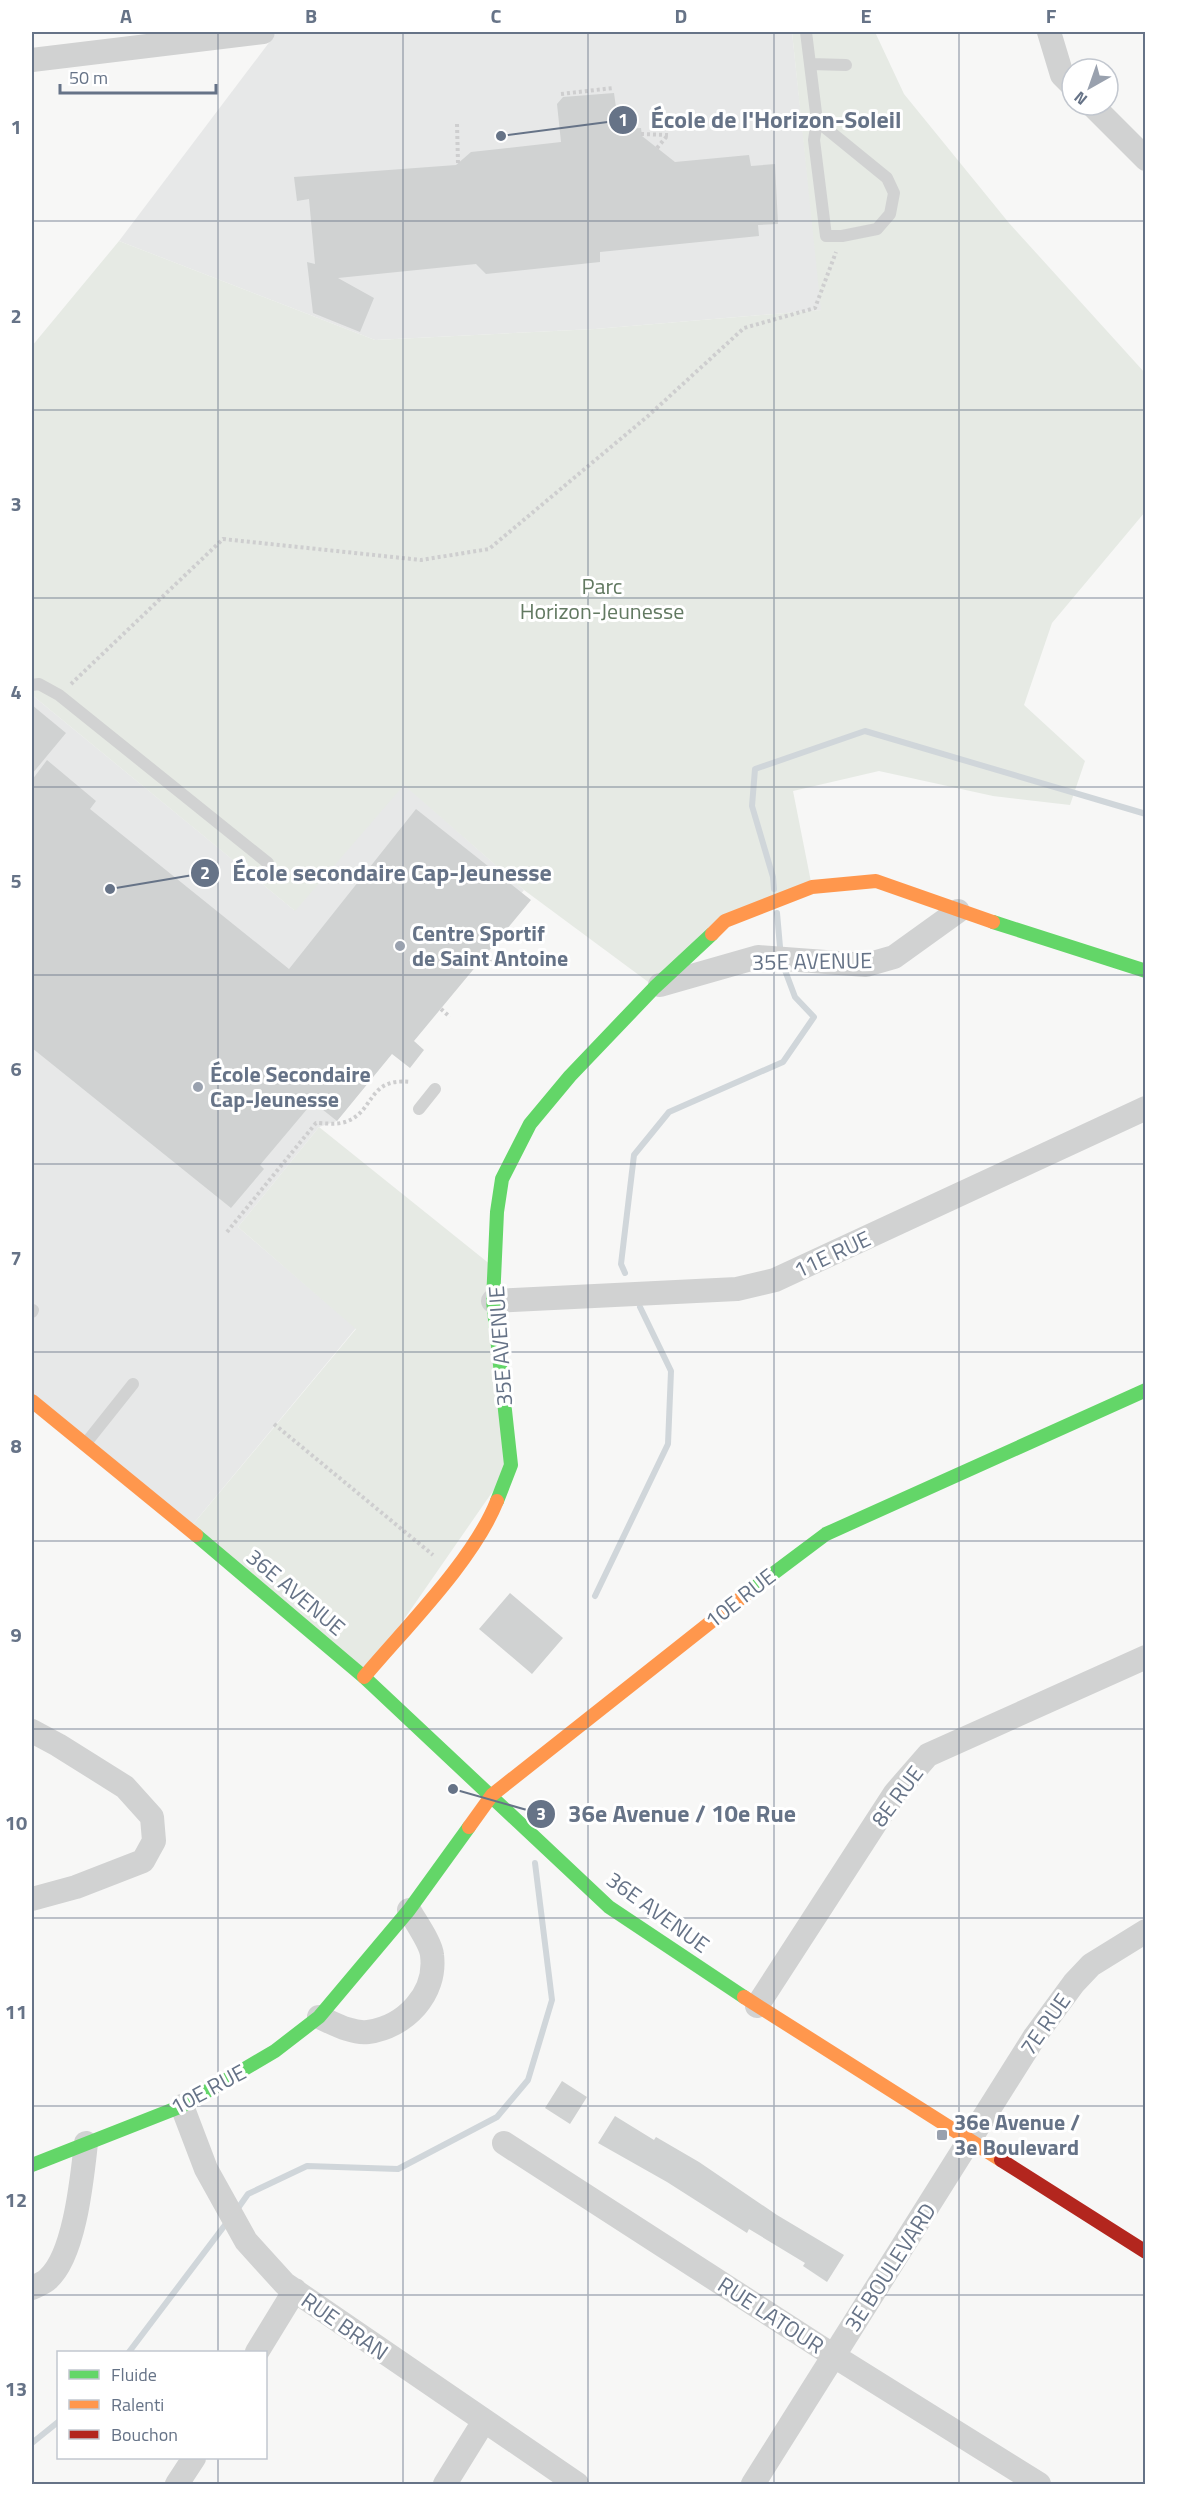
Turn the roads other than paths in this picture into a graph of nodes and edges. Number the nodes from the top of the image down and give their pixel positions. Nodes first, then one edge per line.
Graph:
1 (263, 32) edge
2 (806, 32) edge
3 (1050, 32) edge
4 (233, 33) edge
5 (32, 60) edge
6 (810, 64) junction
7 (846, 65) dead end
8 (1060, 68) edge
9 (1104, 117) edge
10 (817, 121) junction
11 (1146, 159) edge
12 (32, 685) edge
13 (268, 864) dead end
14 (958, 911) junction
15 (1146, 971) edge
16 (655, 987) junction
17 (435, 1089) dead end
18 (1146, 1108) edge
19 (419, 1109) dead end
20 (493, 1301) junction
21 (133, 1384) dead end
22 (1146, 1390) edge
23 (32, 1401) edge
24 (85, 1444) junction
25 (1146, 1657) edge
26 (364, 1677) junction
27 (32, 1731) edge
28 (492, 1795) junction
29 (32, 1899) edge
30 (408, 1910) junction
31 (1146, 1931) edge
32 (757, 2006) junction
33 (319, 2017) junction
34 (182, 2106) junction
35 (970, 2142) junction
36 (86, 2143) junction
37 (504, 2143) dead end
38 (32, 2165) edge
39 (1146, 2252) edge
40 (32, 2288) edge
41 (295, 2290) junction
42 (258, 2351) edge
43 (834, 2356) junction
44 (484, 2421) junction
45 (193, 2459) edge
46 (177, 2484) edge
47 (445, 2484) edge
48 (577, 2484) edge
49 (753, 2484) edge
50 (1039, 2484) edge

1 - 4 street
2 - 6 lane
3 - 8 street
4 - 5 street
6 - 7 lane
6 - 10 lane
9 - 11 street
10 - 10 lane
12 - 13 lane
14 - 15 street, 35E AVENUE
14 - 16 street, 35E AVENUE
14 - 16 street, 35E AVENUE
16 - 20 street, 35E AVENUE
17 - 19 lane
18 - 20 street, 11E RUE
20 - 26 street, 35E AVENUE
21 - 24 lane
22 - 28 street, 10E RUE
23 - 24 street, 36E AVENUE
24 - 26 street, 36E AVENUE
25 - 32 street, 8E RUE
26 - 28 street, 36E AVENUE
27 - 29 street
28 - 30 street, 10E RUE
28 - 32 street, 36E AVENUE
30 - 33 street, 10E RUE
30 - 33 street
31 - 35 street, 7E RUE
32 - 35 street, 36E AVENUE
33 - 34 street, 10E RUE
34 - 36 street, 10E RUE
34 - 41 street, RUE BRAN
35 - 39 street, 36E AVENUE
35 - 43 street, 3E BOULEVARD
36 - 38 street, 10E RUE
36 - 40 street
37 - 43 street, RUE LATOUR
41 - 42 street
41 - 44 street, RUE BRAN
43 - 49 street, 3E BOULEVARD
43 - 50 street, RUE LATOUR
44 - 47 street
44 - 48 street, RUE BRAN
45 - 46 street

